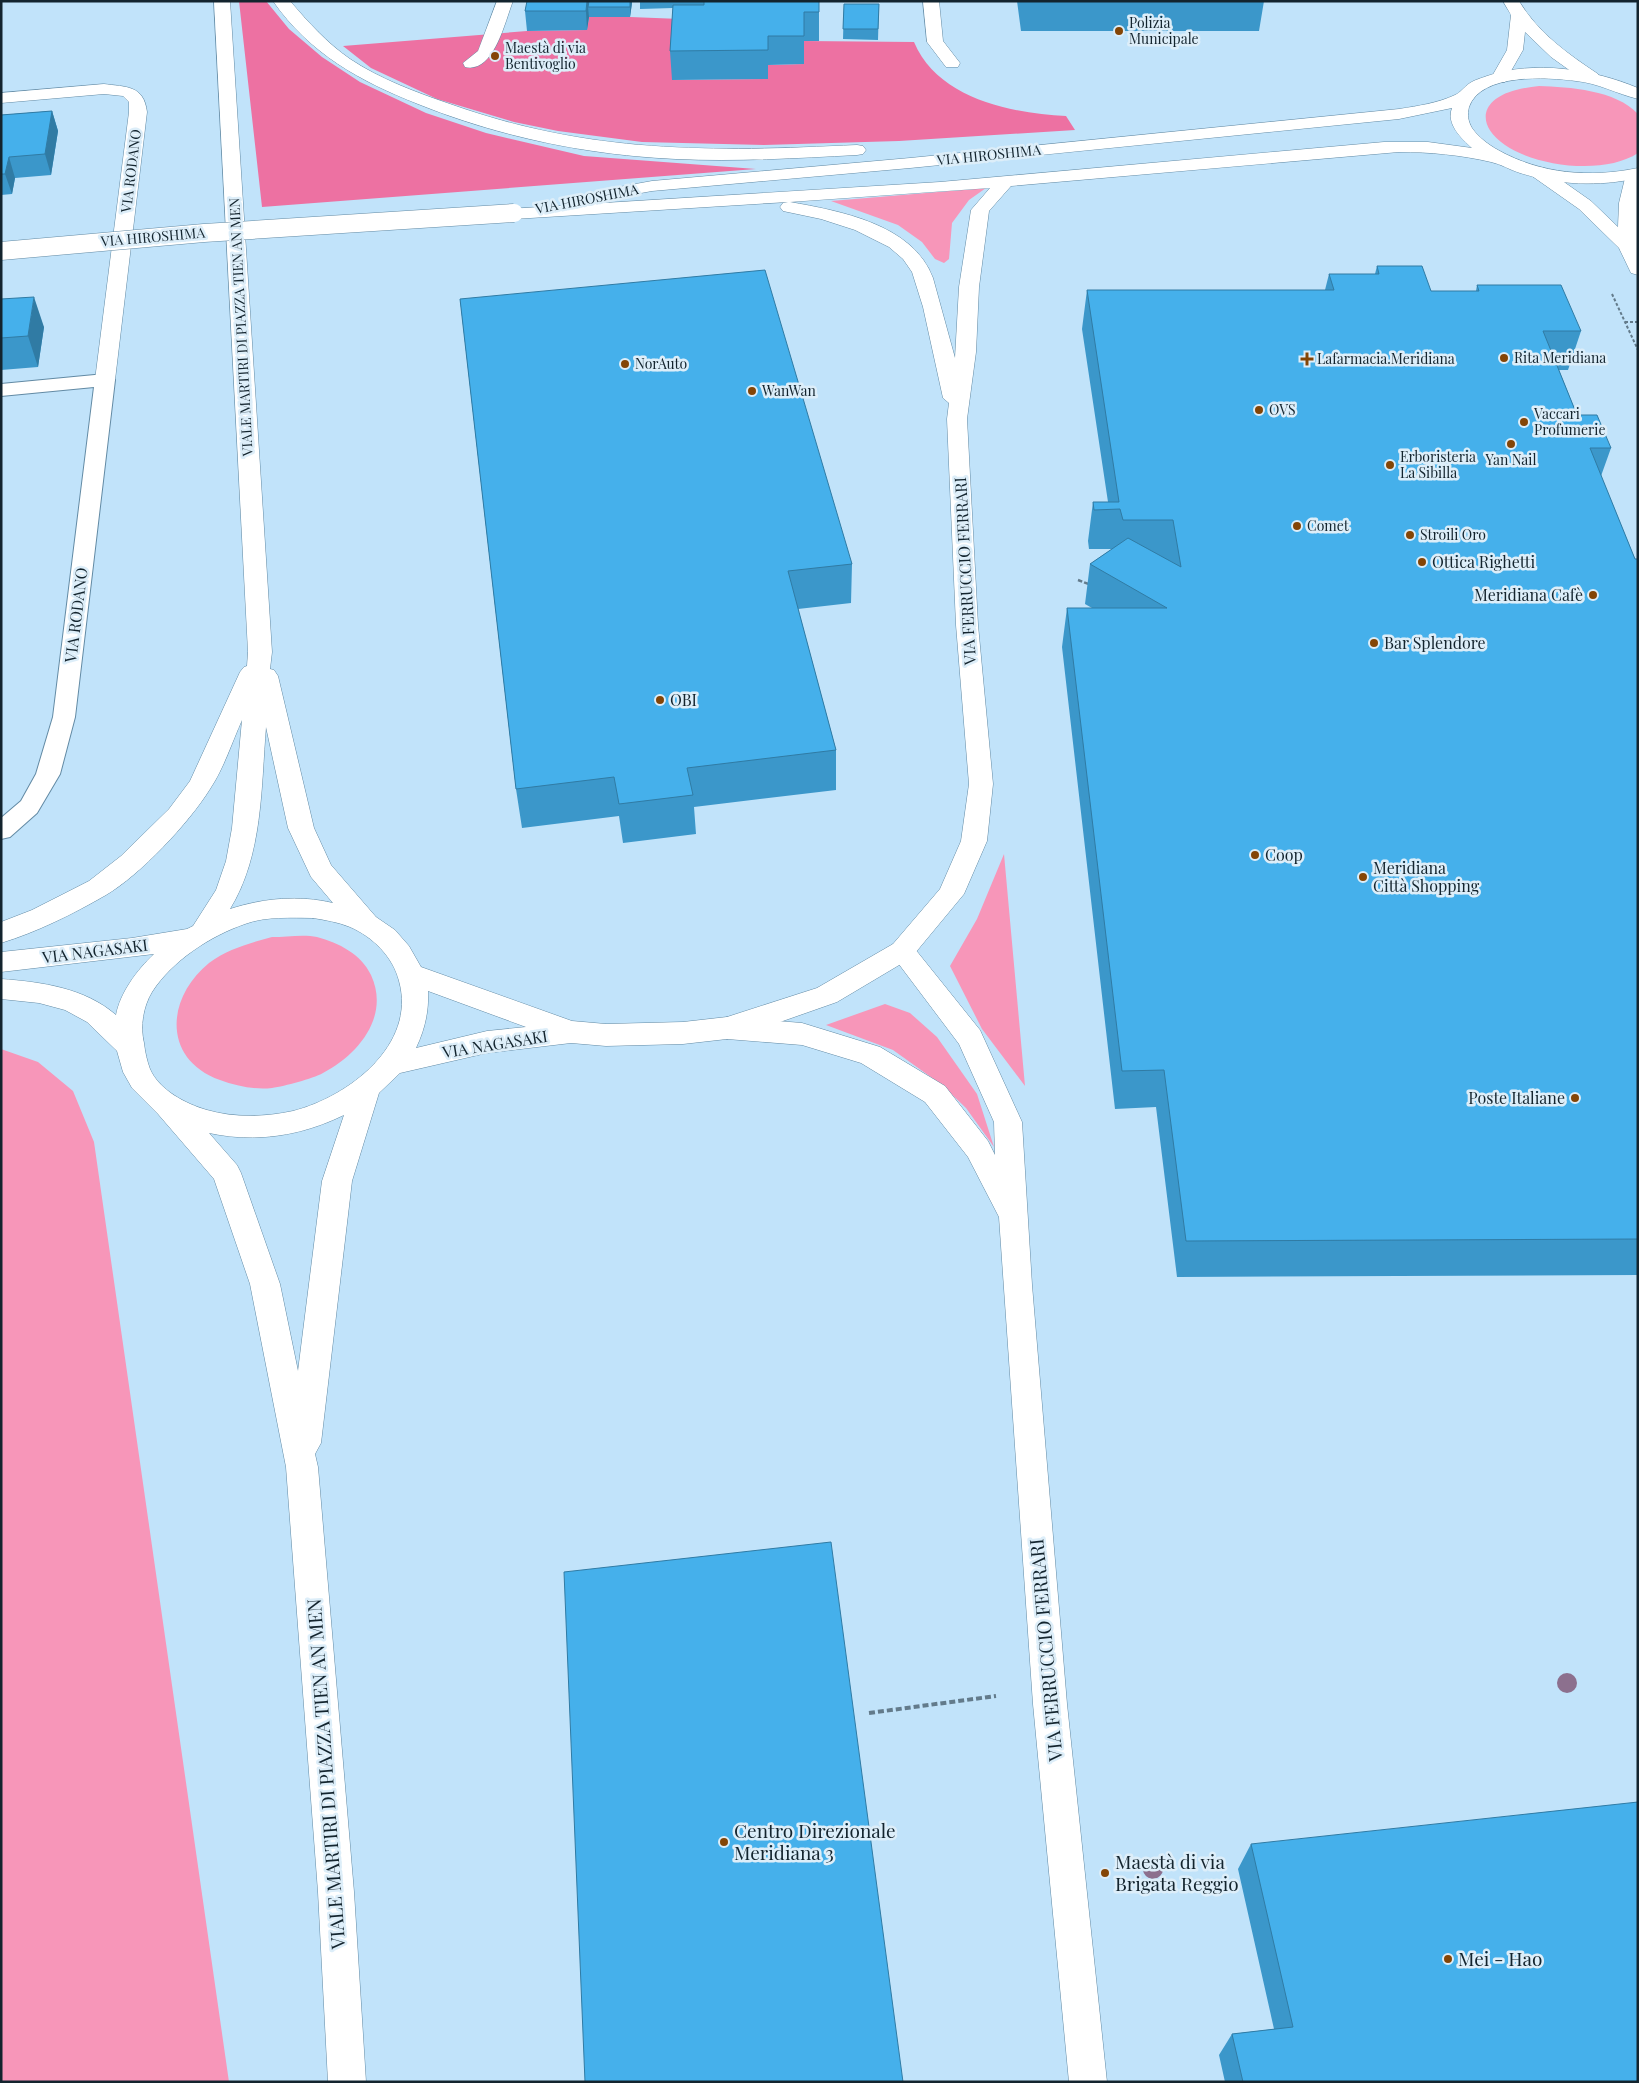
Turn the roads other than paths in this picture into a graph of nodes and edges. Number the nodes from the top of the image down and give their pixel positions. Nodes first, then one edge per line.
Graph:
1 (222, 1) edge
2 (281, 1) edge
3 (505, 1) edge
4 (931, 1) edge
5 (1514, 9) edge
6 (471, 62) dead end
7 (952, 63) dead end
8 (1499, 78) junction
9 (1592, 78) junction
10 (1635, 91) edge
11 (1, 98) edge
12 (1464, 98) junction
13 (1146, 139) junction
14 (1499, 158) junction
15 (1538, 172) junction
16 (1636, 173) edge
17 (1007, 180) junction
18 (748, 200) junction
19 (514, 213) junction
20 (1627, 246) junction
21 (1, 251) edge
22 (1638, 269) edge
23 (105, 380) junction
24 (1, 390) edge
25 (957, 419) junction
26 (260, 652) junction
27 (1, 831) edge
28 (367, 924) junction
29 (1, 933) edge
30 (197, 934) junction
31 (902, 950) junction
32 (1, 962) edge
33 (412, 974) junction
34 (1, 989) edge
35 (727, 1028) junction
36 (571, 1032) junction
37 (128, 1044) junction
38 (391, 1064) junction
39 (367, 1087) junction
40 (169, 1107) junction
41 (1013, 1218) junction
42 (302, 1467) junction
43 (347, 2082) edge
44 (1088, 2082) edge

1 - 26 main road, VIALE MARTIRI DI PIAZZA TIEN AN MEN
2 - 13 main road
3 - 6 main road
4 - 7 main road
5 - 8 main road
5 - 9 main road
8 - 9 main road, VIA HIROSHIMA
8 - 12 main road, VIA HIROSHIMA
9 - 10 main road, VIA HIROSHIMA
11 - 23 main road, VIA RODANO
12 - 13 main road, VIA HIROSHIMA
12 - 14 main road, VIA HIROSHIMA
13 - 19 main road, VIA HIROSHIMA
14 - 15 main road, VIA HIROSHIMA
14 - 17 main road, VIA HIROSHIMA
15 - 16 main road, VIA HIROSHIMA
15 - 20 main road
16 - 20 main road
17 - 18 main road, VIA HIROSHIMA
17 - 25 main road, VIA FERRUCCIO FERRARI
18 - 19 main road, VIA HIROSHIMA
18 - 25 main road, VIA HIROSHIMA
19 - 21 main road, VIA HIROSHIMA, bridge
20 - 22 main road
23 - 24 lane
23 - 27 lane, VIA RODANO
25 - 31 main road, VIA FERRUCCIO FERRARI
26 - 28 main road, VIALE MARTIRI DI PIAZZA TIEN AN MEN
26 - 29 main road
26 - 30 main road, VIALE MARTIRI DI PIAZZA TIEN AN MEN
28 - 30 main road, VIALE MARTIRI DI PIAZZA TIEN AN MEN
28 - 33 main road, VIALE MARTIRI DI PIAZZA TIEN AN MEN
30 - 32 main road, VIA NAGASAKI
30 - 37 main road, VIALE MARTIRI DI PIAZZA TIEN AN MEN
31 - 35 main road, VIA FERRUCCIO FERRARI
31 - 41 main road, VIA FERRUCCIO FERRARI
33 - 36 main road, VIA NAGASAKI
33 - 38 main road, VIALE MARTIRI DI PIAZZA TIEN AN MEN
34 - 37 main road
35 - 36 main road, VIA NAGASAKI
35 - 41 main road, VIA FERRUCCIO FERRARI
36 - 38 main road, VIA NAGASAKI
37 - 40 main road, VIALE MARTIRI DI PIAZZA TIEN AN MEN
38 - 39 main road, VIALE MARTIRI DI PIAZZA TIEN AN MEN
39 - 40 main road, VIALE MARTIRI DI PIAZZA TIEN AN MEN
39 - 42 main road, VIALE MARTIRI DI PIAZZA TIEN AN MEN
40 - 42 main road, VIALE MARTIRI DI PIAZZA TIEN AN MEN
41 - 44 main road, VIA FERRUCCIO FERRARI
42 - 43 main road, VIALE MARTIRI DI PIAZZA TIEN AN MEN

